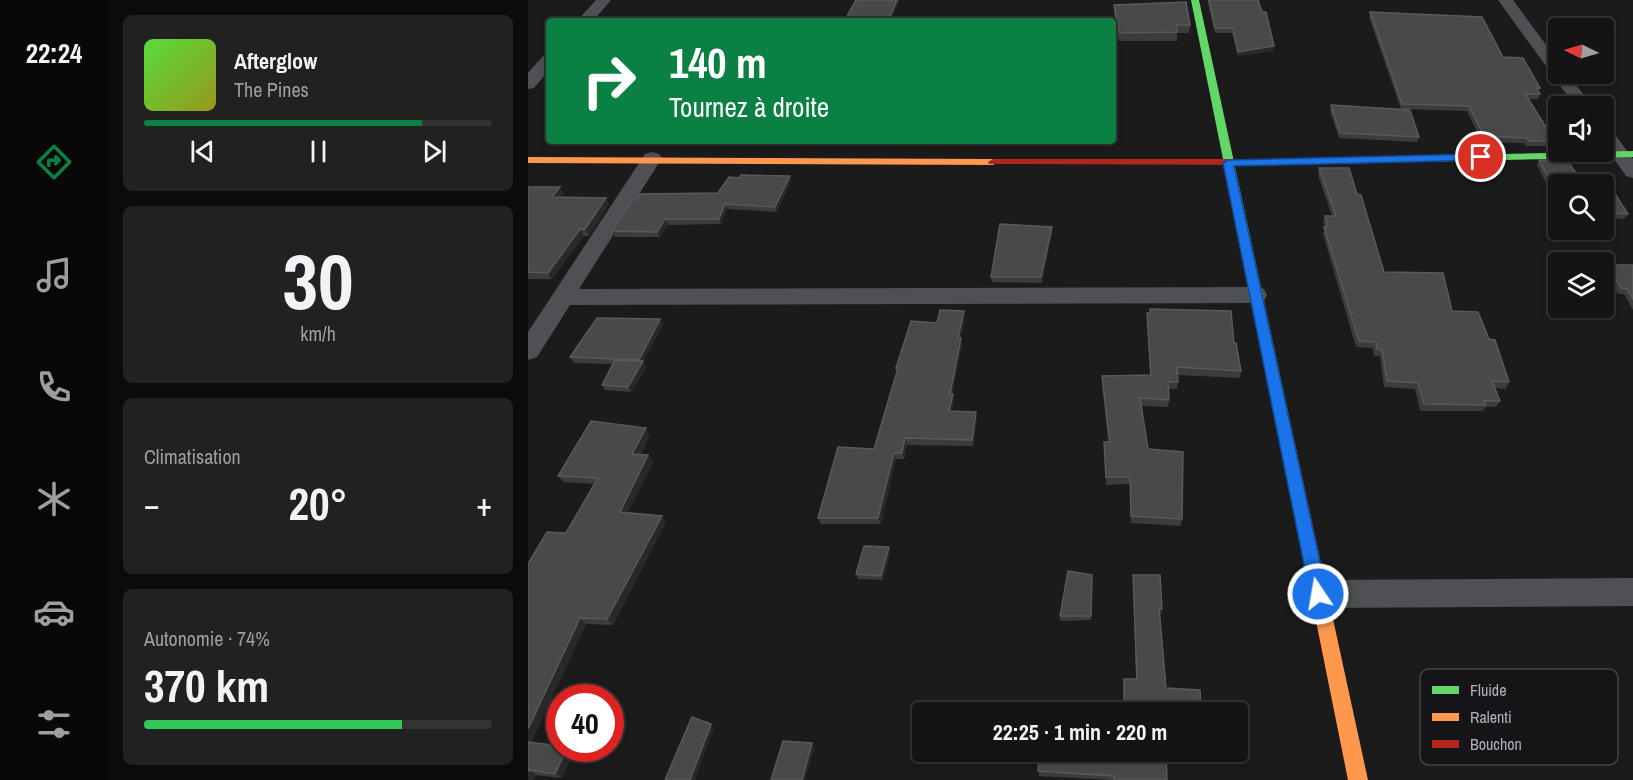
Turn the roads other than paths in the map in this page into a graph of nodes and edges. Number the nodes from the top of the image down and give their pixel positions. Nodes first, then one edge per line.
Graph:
1 (604, 0) edge
2 (1195, 0) edge
3 (1505, 0) edge
4 (588, 18) edge
5 (1548, 58) edge
6 (546, 63) edge
7 (528, 84) edge
8 (1567, 84) edge
9 (1576, 96) edge
10 (1614, 143) edge
11 (1626, 154) edge
12 (652, 158) junction
13 (528, 159) edge
14 (1228, 163) junction
15 (1633, 172) edge
16 (1256, 295) junction
17 (561, 297) junction
18 (528, 351) edge
19 (1633, 592) edge
20 (1318, 594) junction
21 (1358, 780) edge

1 - 4 street
2 - 14 street
3 - 5 street
6 - 7 street
8 - 9 street
10 - 11 street
11 - 14 street
11 - 15 street
12 - 13 street
12 - 14 street
12 - 17 street
14 - 16 street
16 - 17 street
16 - 20 street
17 - 18 street
19 - 20 street
20 - 21 street

